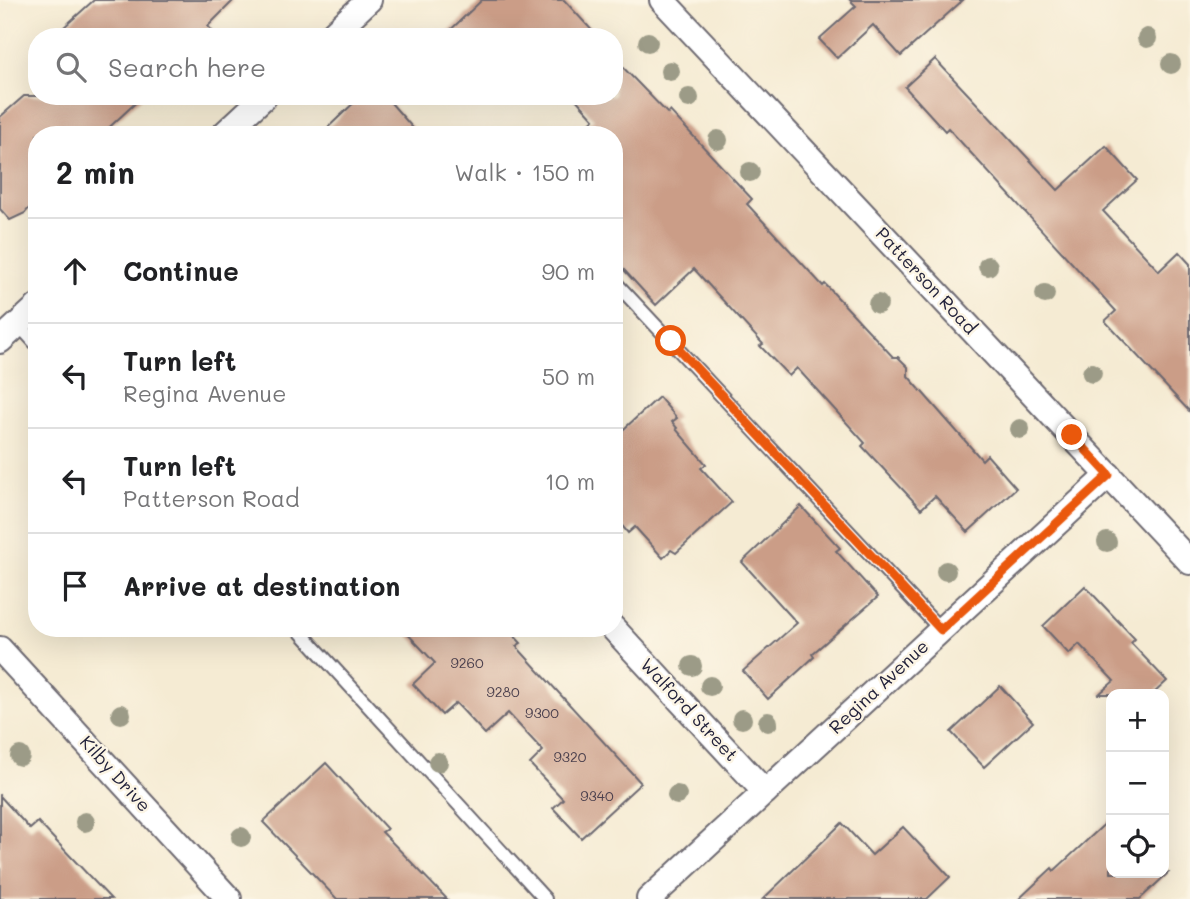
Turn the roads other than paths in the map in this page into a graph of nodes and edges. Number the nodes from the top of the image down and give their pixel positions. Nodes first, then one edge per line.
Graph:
1 (369, 0) edge
2 (662, 0) edge
3 (339, 28) edge
4 (255, 105) edge
5 (233, 126) edge
6 (623, 291) edge
7 (28, 315) edge
8 (9, 332) edge
9 (28, 341) edge
10 (1109, 475) junction
11 (1190, 562) edge
12 (941, 630) junction
13 (305, 637) edge
14 (621, 637) edge
15 (0, 649) edge
16 (765, 792) junction
17 (229, 899) edge
18 (545, 899) edge
19 (649, 899) edge

1 - 3 street
2 - 10 street, Patterson Road
4 - 5 street
6 - 12 lane
7 - 8 street
8 - 9 lane
10 - 11 street, Patterson Road
10 - 12 street, Regina Avenue
12 - 16 street, Regina Avenue
13 - 18 lane
14 - 16 street, Walford Street
15 - 17 street, Kilby Drive
16 - 19 street, Regina Avenue

